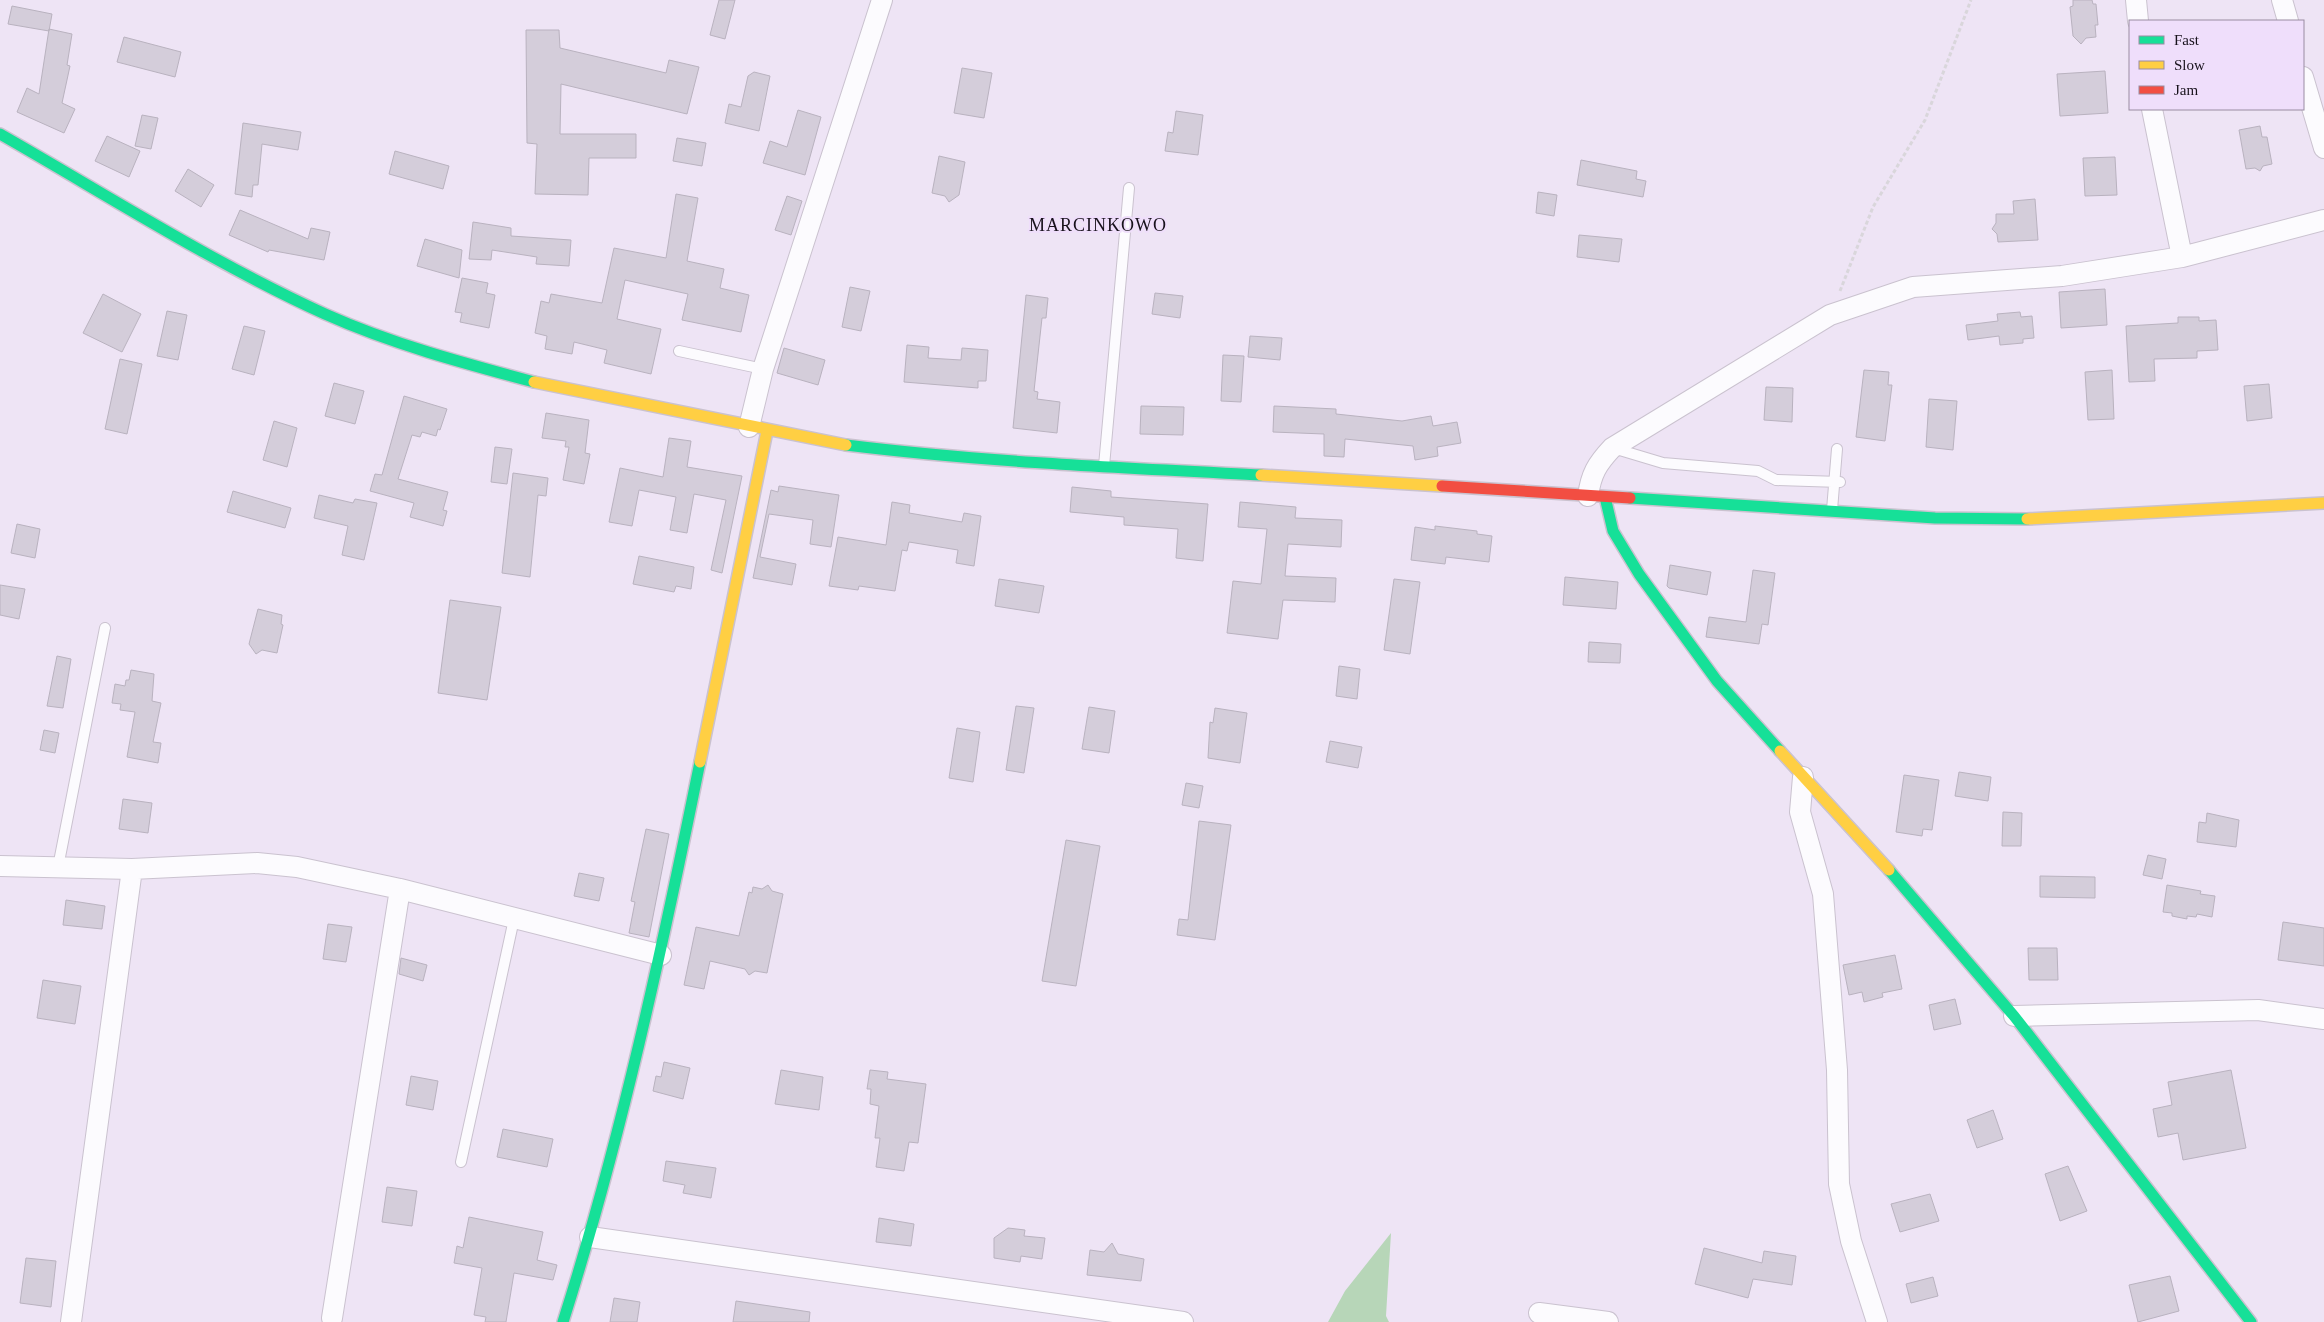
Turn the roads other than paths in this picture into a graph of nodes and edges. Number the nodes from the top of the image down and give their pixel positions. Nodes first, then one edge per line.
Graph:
1 (882, 0) edge
2 (2136, 0) edge
3 (2282, 0) edge
4 (2138, 20) edge
5 (2288, 20) edge
6 (2304, 80) edge
7 (2152, 110) edge
8 (0, 134) edge
9 (2324, 148) edge
10 (1129, 188) dead end
11 (2324, 220) edge
12 (2182, 257) junction
13 (679, 351) dead end
14 (763, 369) junction
15 (758, 429) junction
16 (1612, 448) junction
17 (1837, 448) dead end
18 (1104, 467) junction
19 (1837, 482) junction
20 (1597, 496) junction
21 (2324, 503) edge
22 (1832, 512) junction
23 (105, 628) dead end
24 (1803, 777) junction
25 (0, 866) edge
26 (58, 867) junction
27 (132, 869) junction
28 (400, 889) junction
29 (514, 919) junction
30 (661, 954) junction
31 (2014, 1016) junction
32 (2324, 1019) edge
33 (462, 1162) dead end
34 (590, 1237) junction
35 (1539, 1314) dead end
36 (332, 1318) dead end
37 (71, 1322) edge
38 (563, 1322) edge
39 (1183, 1322) edge
40 (1608, 1322) edge
41 (1877, 1322) edge
42 (2251, 1322) edge

1 - 14 street
2 - 4 street
3 - 5 street
6 - 9 street
7 - 12 street
8 - 15 street
10 - 18 lane
11 - 12 street
12 - 16 street
13 - 14 lane
14 - 15 street
15 - 18 street
15 - 30 street
16 - 19 lane
16 - 20 street
17 - 19 lane
18 - 20 street
19 - 22 lane
20 - 22 street
20 - 24 street
21 - 22 street
23 - 26 lane
24 - 31 street
24 - 41 street
25 - 26 street
26 - 27 street
27 - 28 street
27 - 37 street
28 - 29 street
28 - 36 street
29 - 30 street
29 - 33 lane
30 - 34 street
31 - 32 street
31 - 42 street
34 - 38 street
34 - 39 street
35 - 40 street

